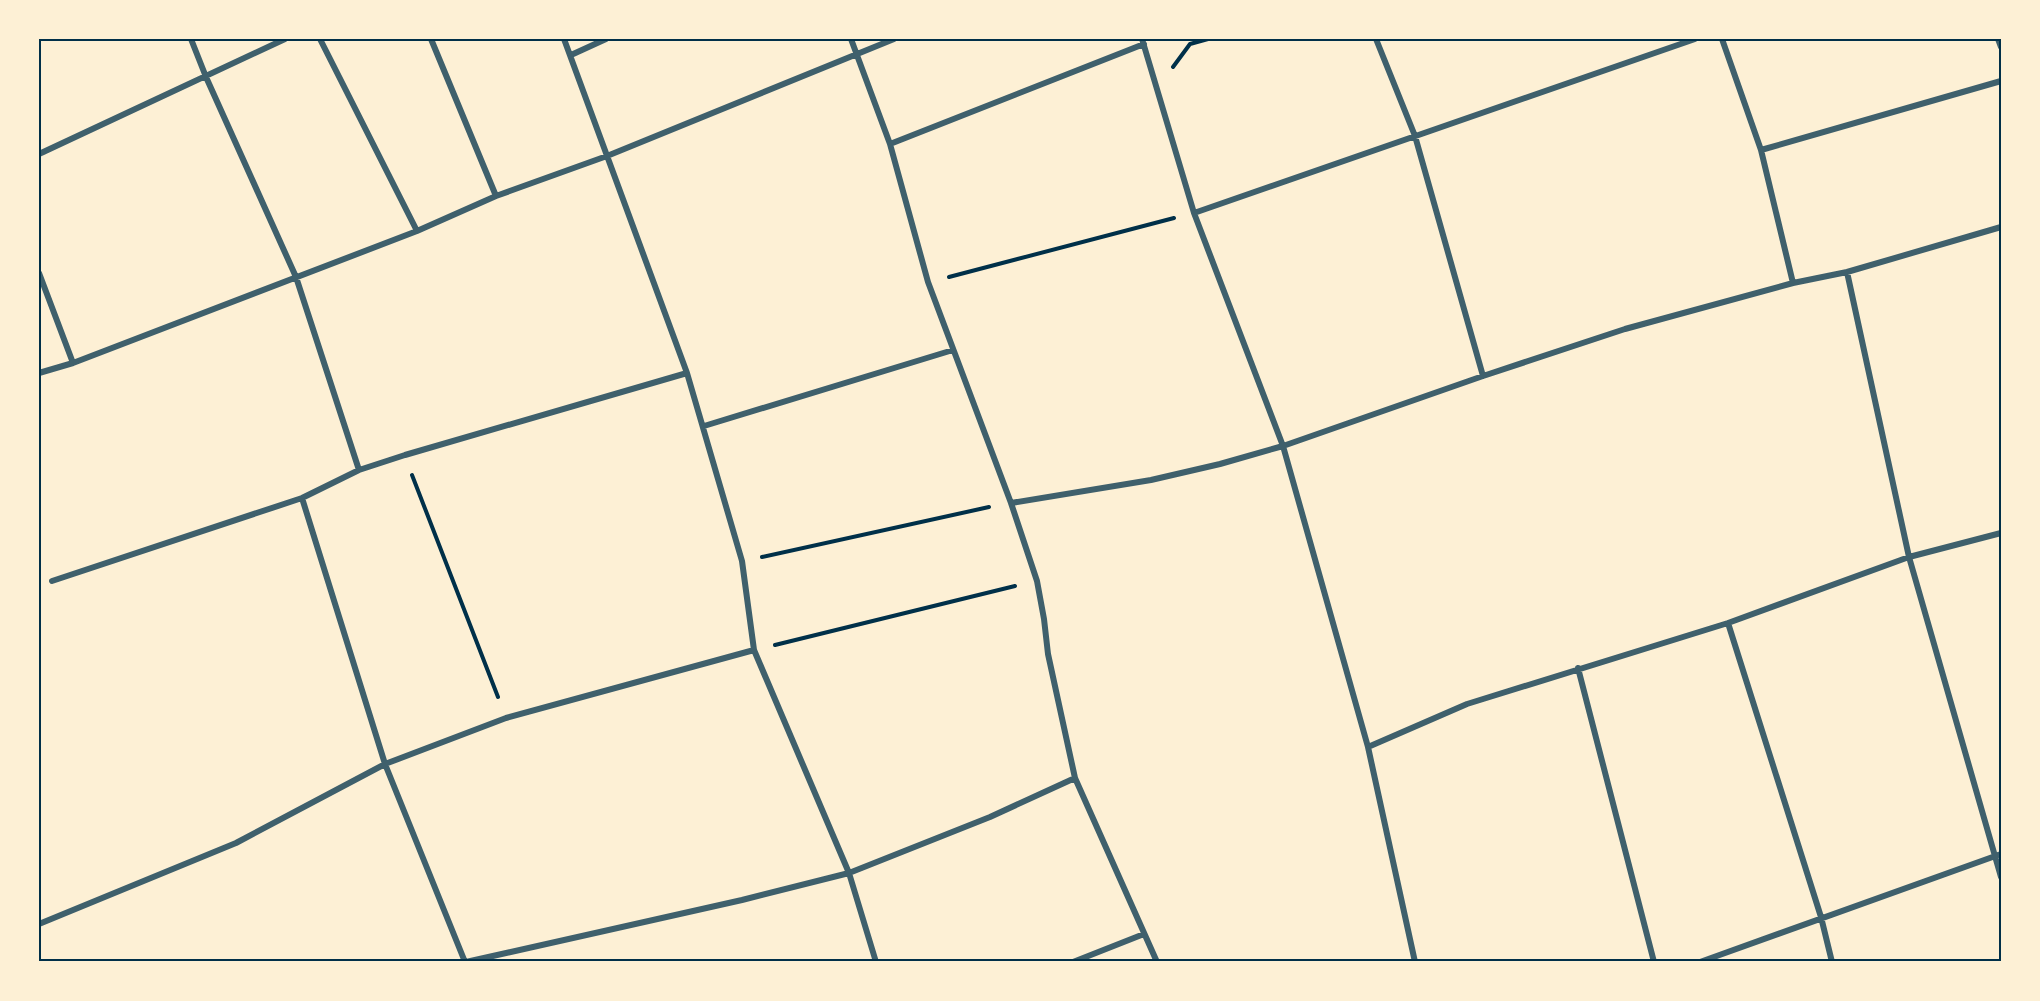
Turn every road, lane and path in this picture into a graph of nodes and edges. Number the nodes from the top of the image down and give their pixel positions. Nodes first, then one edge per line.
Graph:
1 (191, 39) edge
2 (285, 39) edge
3 (320, 39) edge
4 (431, 39) edge
5 (564, 39) edge
6 (606, 39) edge
7 (851, 39) edge
8 (894, 39) edge
9 (1208, 39) edge
10 (1376, 39) edge
11 (1695, 39) edge
12 (1722, 39) edge
13 (1998, 39) edge
14 (1143, 42) edge
15 (2001, 47) edge
16 (856, 54) junction
17 (571, 55) junction
18 (206, 77) junction
19 (2001, 81) edge
20 (1157, 88) junction
21 (1415, 136) junction
22 (890, 144) junction
23 (1761, 150) junction
24 (39, 154) edge
25 (608, 156) junction
26 (496, 196) junction
27 (1194, 213) junction
28 (2001, 227) edge
29 (417, 231) junction
30 (1847, 272) junction
31 (39, 273) edge
32 (296, 277) junction
33 (928, 282) junction
34 (1793, 283) junction
35 (953, 350) junction
36 (73, 363) junction
37 (39, 373) edge
38 (687, 373) junction
39 (1483, 376) junction
40 (704, 426) junction
41 (1283, 446) junction
42 (405, 455) junction
43 (359, 470) junction
44 (302, 498) junction
45 (1011, 503) junction
46 (2001, 533) edge
47 (1909, 556) junction
48 (742, 561) junction
49 (52, 581) dead end
50 (1037, 581) junction
51 (1728, 623) junction
52 (754, 650) junction
53 (1578, 668) junction
54 (506, 718) junction
55 (1368, 747) junction
56 (386, 764) junction
57 (1075, 778) junction
58 (1998, 855) edge
59 (849, 873) junction
60 (2001, 877) edge
61 (1821, 917) junction
62 (39, 924) edge
63 (1144, 934) junction
64 (466, 962) edge
65 (876, 962) edge
66 (1073, 962) edge
67 (1157, 962) edge
68 (1415, 962) edge
69 (1654, 962) edge
70 (1700, 962) edge
71 (1832, 962) edge

1 - 18 street
2 - 18 street
3 - 29 street
4 - 26 street
5 - 17 street
6 - 17 street
7 - 16 street
8 - 16 street
9 - 20 path
10 - 21 street
11 - 21 street
12 - 23 street
13 - 15 street
14 - 20 street
14 - 22 street
16 - 22 street
16 - 25 street
17 - 25 street
18 - 24 street
18 - 32 street
19 - 23 street
20 - 27 street
21 - 27 street
21 - 39 street
22 - 33 street
23 - 34 street
25 - 26 street
25 - 38 street
26 - 29 street
27 - 33 path
27 - 41 street
28 - 30 street
29 - 32 street
30 - 34 street
30 - 47 street
31 - 36 street
32 - 36 street
32 - 43 street
33 - 35 street
34 - 39 street
35 - 40 street
35 - 45 street
36 - 37 street
38 - 40 street
38 - 42 street
39 - 41 street
40 - 48 street
41 - 45 street
41 - 55 street
42 - 43 street
42 - 54 path
43 - 44 street
44 - 49 street
44 - 56 street
45 - 48 path
45 - 50 street
46 - 47 street
47 - 51 street
47 - 58 street
48 - 52 street
50 - 52 path
50 - 57 street
51 - 53 street
51 - 61 street
52 - 54 street
52 - 59 street
53 - 55 street
53 - 69 street
54 - 56 street
55 - 68 street
56 - 62 street
56 - 64 street
57 - 59 street
57 - 63 street
58 - 60 street
58 - 61 street
59 - 64 street
59 - 65 street
61 - 70 street
61 - 71 street
63 - 66 street
63 - 67 street

